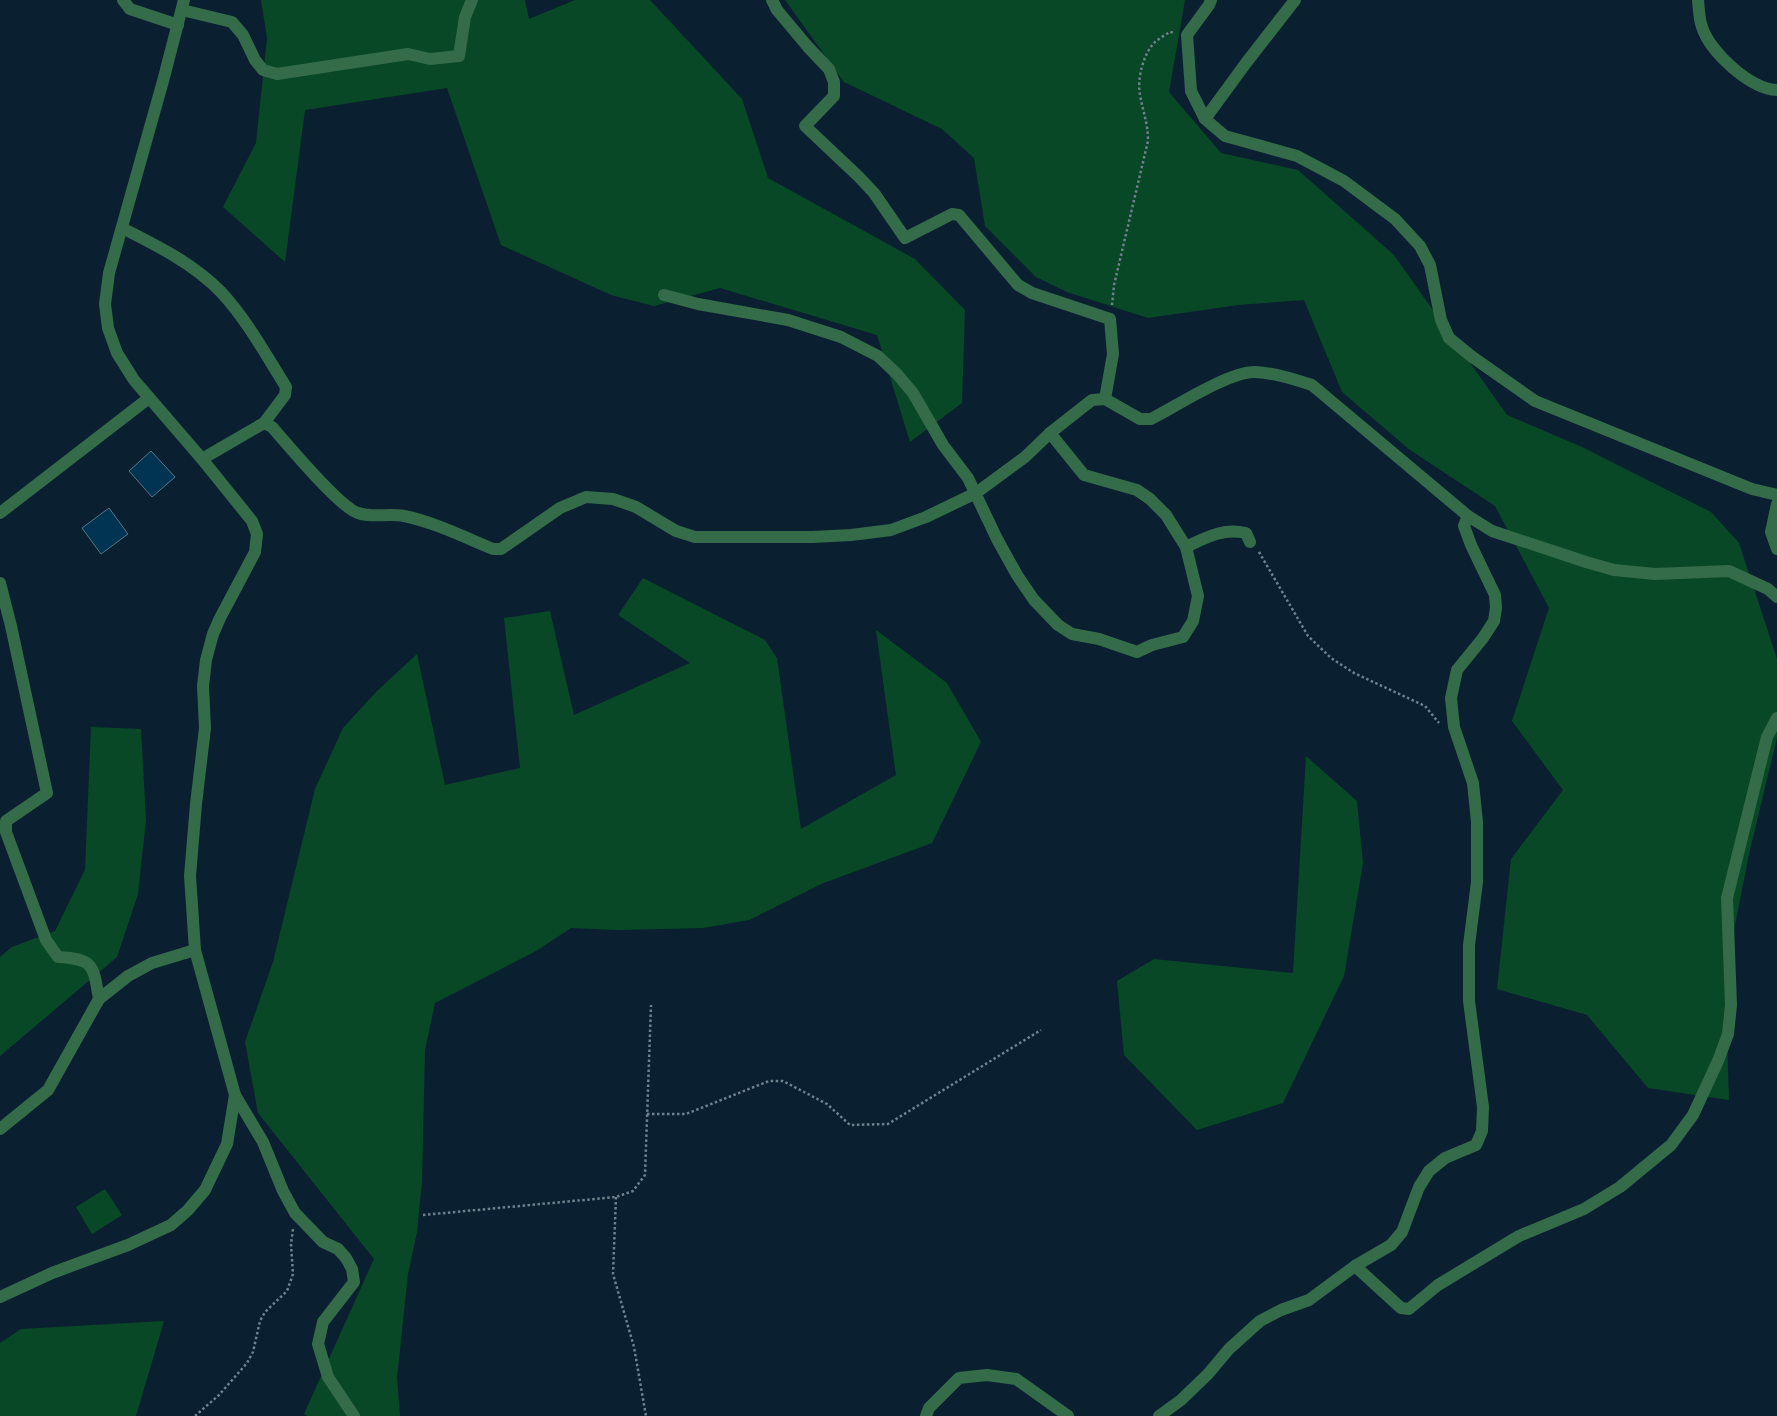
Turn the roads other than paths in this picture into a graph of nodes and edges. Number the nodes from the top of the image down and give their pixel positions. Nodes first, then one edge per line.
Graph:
1 (123, 0) edge
2 (472, 0) edge
3 (772, 0) edge
4 (1211, 0) edge
5 (1295, 0) edge
6 (1698, 0) edge
7 (183, 5) edge
8 (178, 25) junction
9 (1777, 90) edge
10 (1206, 119) junction
11 (122, 228) junction
12 (664, 295) dead end
13 (149, 398) junction
14 (1105, 399) junction
15 (264, 423) junction
16 (1050, 433) junction
17 (202, 459) junction
18 (976, 493) junction
19 (1777, 495) edge
20 (1777, 504) edge
21 (0, 513) edge
22 (1468, 516) junction
23 (1250, 542) road end
24 (1186, 547) junction
25 (1777, 549) edge
26 (0, 583) edge
27 (1777, 597) edge
28 (1777, 718) edge
29 (195, 950) junction
30 (99, 999) junction
31 (235, 1096) junction
32 (0, 1129) edge
33 (1355, 1266) junction
34 (0, 1297) edge
35 (354, 1416) edge
36 (926, 1416) edge
37 (1068, 1416) edge
38 (1159, 1416) edge

1 - 8 street
2 - 7 street
3 - 14 street
4 - 10 street
5 - 10 street
6 - 9 street
7 - 8 street
8 - 11 street
10 - 19 street
11 - 13 street
11 - 15 street
12 - 18 street
13 - 17 street
13 - 21 street
14 - 16 street
14 - 22 street
15 - 17 street
15 - 18 street
16 - 18 street
16 - 24 street
17 - 29 street
18 - 24 street
20 - 25 street
22 - 27 street
22 - 33 street
23 - 24 street
26 - 30 street
28 - 33 street
29 - 30 street
29 - 31 street
30 - 32 street
31 - 34 street
31 - 35 street
33 - 38 street
36 - 37 street

